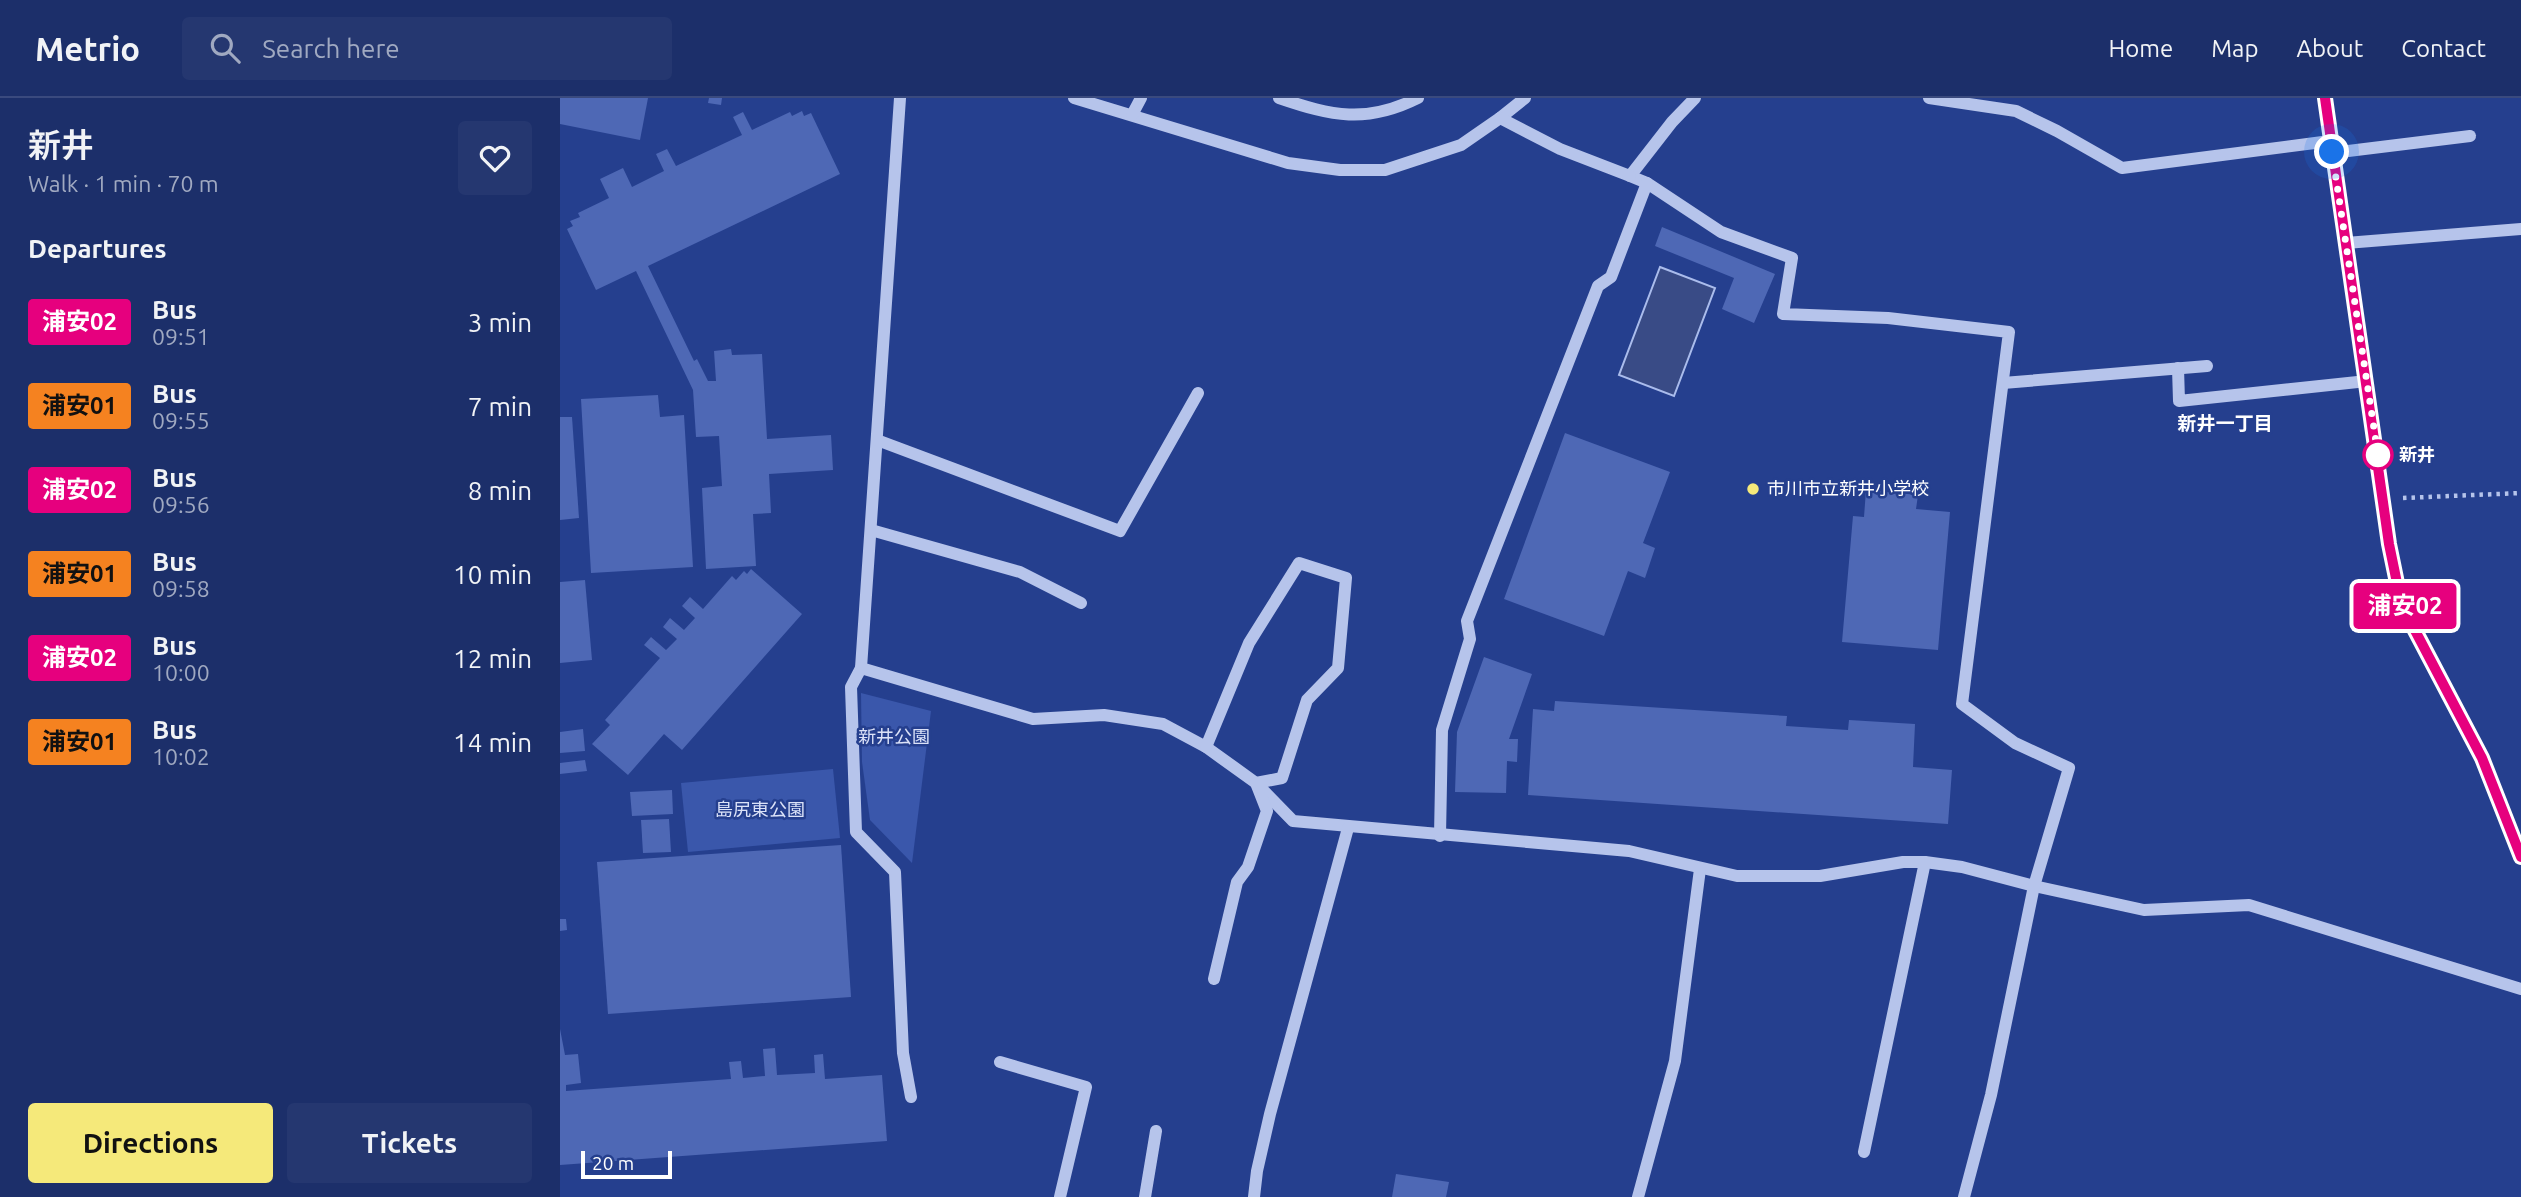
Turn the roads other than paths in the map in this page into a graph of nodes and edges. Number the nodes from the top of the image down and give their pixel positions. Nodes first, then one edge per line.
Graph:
1 (900, 98) edge
2 (1074, 98) edge
3 (1141, 98) edge
4 (1279, 98) edge
5 (1418, 98) edge
6 (1525, 98) edge
7 (1695, 98) edge
8 (1929, 98) edge
9 (2325, 98) edge
10 (1132, 115) junction
11 (1500, 118) junction
12 (2470, 136) dead end
13 (2331, 147) junction
14 (1630, 176) junction
15 (1647, 183) junction
16 (2521, 229) edge
17 (2346, 243) junction
18 (2207, 366) dead end
19 (2178, 368) junction
20 (2367, 381) junction
21 (2003, 383) junction
22 (1198, 393) dead end
23 (877, 440) junction
24 (871, 530) junction
25 (1082, 603) dead end
26 (861, 668) junction
27 (1206, 747) junction
28 (1255, 783) junction
29 (1348, 828) junction
30 (1440, 836) junction
31 (2521, 857) edge
32 (1925, 862) junction
33 (1699, 869) junction
34 (2034, 886) junction
35 (1214, 979) dead end
36 (2521, 989) edge
37 (1000, 1062) dead end
38 (911, 1097) dead end
39 (1156, 1131) dead end
40 (1864, 1152) dead end
41 (1060, 1197) edge
42 (1145, 1197) edge
43 (1254, 1197) edge
44 (1638, 1197) edge
45 (1964, 1197) edge

1 - 23 street
2 - 10 street
3 - 10 street
4 - 5 street
6 - 11 street
7 - 14 street
8 - 13 street
9 - 13 street
10 - 11 street
11 - 14 street
12 - 13 street
13 - 17 street
14 - 15 street
15 - 21 street
15 - 30 street
16 - 17 street
17 - 20 street
18 - 19 street
19 - 20 street
19 - 21 street
20 - 31 street
21 - 34 street
22 - 23 street
23 - 24 street
24 - 25 street
24 - 26 street
26 - 27 street
26 - 38 street
27 - 28 street
27 - 28 street
28 - 29 street
28 - 35 street
29 - 30 street
29 - 43 street
30 - 33 street
32 - 33 street
32 - 34 street
32 - 40 street
33 - 44 street
34 - 36 street
34 - 45 street
37 - 41 street
39 - 42 street

